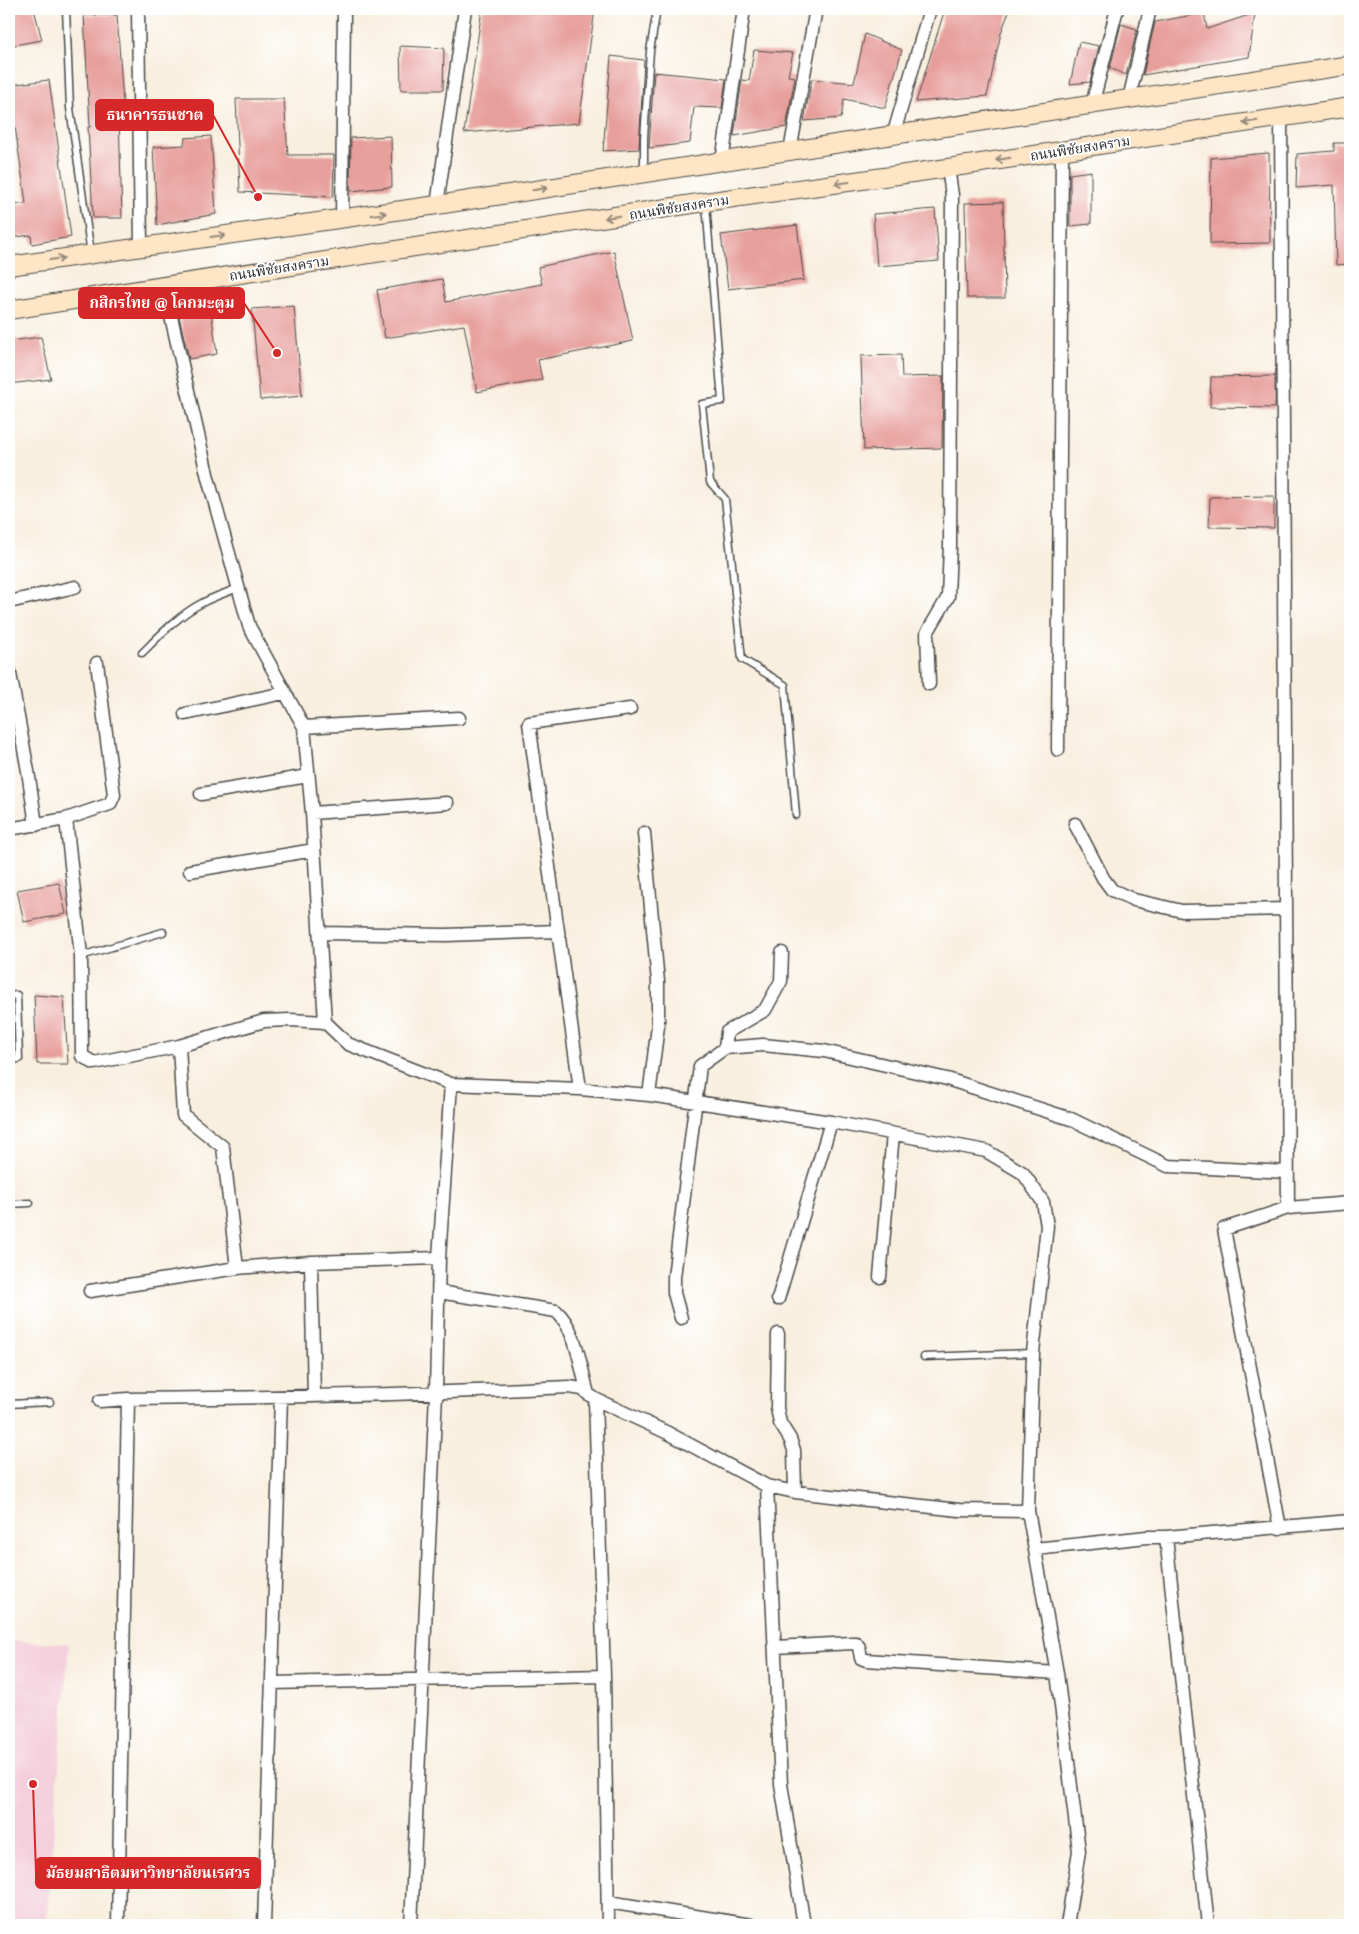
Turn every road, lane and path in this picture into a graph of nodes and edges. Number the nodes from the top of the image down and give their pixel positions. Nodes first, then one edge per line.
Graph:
1 (66, 9) edge
2 (138, 9) edge
3 (344, 9) edge
4 (465, 9) edge
5 (658, 9) edge
6 (744, 9) edge
7 (816, 9) edge
8 (930, 9) edge
9 (1117, 9) edge
10 (1150, 9) edge
11 (1350, 65) edge
12 (1129, 100) junction
13 (1092, 105) junction
14 (1350, 106) edge
15 (1281, 117) junction
16 (893, 136) junction
17 (1062, 150) junction
18 (790, 151) junction
19 (722, 162) junction
20 (948, 168) junction
21 (644, 174) junction
22 (706, 202) junction
23 (437, 205) junction
24 (342, 219) junction
25 (142, 247) junction
26 (91, 254) junction
27 (9, 266) edge
28 (164, 286) junction
29 (9, 310) edge
30 (75, 587) dead end
31 (238, 588) junction
32 (9, 602) edge
33 (142, 653) dead end
34 (97, 664) dead end
35 (9, 668) edge
36 (928, 684) dead end
37 (284, 693) junction
38 (630, 709) dead end
39 (184, 714) dead end
40 (459, 718) dead end
41 (304, 727) junction
42 (1058, 750) dead end
43 (308, 776) junction
44 (201, 794) dead end
45 (447, 803) dead end
46 (312, 813) junction
47 (796, 815) dead end
48 (66, 819) junction
49 (1075, 824) dead end
50 (36, 825) junction
51 (9, 829) edge
52 (644, 832) dead end
53 (314, 850) junction
54 (190, 871) dead end
55 (1286, 909) junction
56 (558, 931) junction
57 (164, 932) dead end
58 (320, 933) junction
59 (782, 953) dead end
60 (81, 956) junction
61 (9, 996) edge
62 (325, 1022) junction
63 (180, 1046) junction
64 (725, 1048) junction
65 (9, 1060) edge
66 (451, 1084) junction
67 (580, 1089) junction
68 (649, 1095) junction
69 (696, 1101) junction
70 (831, 1122) junction
71 (893, 1134) junction
72 (1287, 1172) junction
73 (30, 1203) dead end
74 (1350, 1203) edge
75 (9, 1204) edge
76 (1288, 1208) junction
77 (439, 1258) junction
78 (311, 1262) junction
79 (237, 1268) junction
80 (880, 1277) dead end
81 (90, 1291) dead end
82 (439, 1292) junction
83 (778, 1299) dead end
84 (681, 1318) dead end
85 (778, 1334) dead end
86 (1033, 1353) junction
87 (924, 1358) dead end
88 (436, 1394) junction
89 (314, 1396) junction
90 (591, 1396) junction
91 (281, 1398) junction
92 (128, 1399) junction
93 (100, 1401) dead end
94 (50, 1402) dead end
95 (9, 1404) edge
96 (767, 1486) junction
97 (795, 1492) junction
98 (1028, 1511) junction
99 (1350, 1521) edge
100 (1280, 1528) junction
101 (1166, 1537) junction
102 (1035, 1549) junction
103 (775, 1647) junction
104 (1058, 1673) junction
105 (604, 1676) junction
106 (422, 1679) junction
107 (272, 1683) junction
108 (608, 1902) junction
109 (118, 1925) edge
110 (264, 1925) edge
111 (411, 1925) edge
112 (608, 1925) edge
113 (750, 1925) edge
114 (804, 1925) edge
115 (1067, 1925) edge
116 (1208, 1925) edge

1 - 26 lane
2 - 25 street
3 - 24 street
4 - 23 street
5 - 21 lane
6 - 19 street
7 - 18 street
8 - 16 street
9 - 13 street
10 - 12 street
11 - 12 main road
12 - 13 main road
13 - 16 main road
14 - 15 main road, ถนนพิชัยสงคราม
15 -> 17 main road, ถนนพิชัยสงคราม
15 - 55 street
16 - 18 main road
17 -> 20 main road, ถนนพิชัยสงคราม
17 - 42 street
18 - 19 main road
19 - 21 main road
20 -> 22 main road, ถนนพิชัยสงคราม
20 - 36 street
23 -> 21 main road
22 -> 28 main road, ถนนพิชัยสงคราม
22 - 47 lane
24 -> 23 main road
25 -> 24 main road
25 - 26 main road
27 -> 26 main road
28 - 29 main road, ถนนพิชัยสงคราม
28 - 31 street
30 - 32 street
31 - 33 lane
31 - 37 street
34 - 48 street
35 - 50 street
37 - 39 street
37 - 41 street
38 - 56 street
40 - 41 street
41 - 43 street
43 - 44 street
43 - 46 street
45 - 46 street
46 - 53 street
48 - 50 street
48 - 60 street
49 - 55 street
50 - 51 street
52 - 68 street
53 - 54 street
53 - 58 street
55 - 72 street
56 - 58 street
56 - 67 street
57 - 60 lane
58 - 62 street
59 - 64 street
60 - 63 street
61 - 65 lane
62 - 63 street
62 - 66 street
63 - 79 street
64 - 69 street
64 - 72 street
66 - 67 street
66 - 77 street
67 - 68 street
68 - 69 street
69 - 70 street
69 - 84 street
70 - 71 street
70 - 83 street
71 - 80 street
71 - 86 street
72 - 76 street
73 - 75 lane
74 - 76 street
76 - 100 street
77 - 78 street
77 - 82 street
78 - 79 street
78 - 89 street
79 - 81 street
82 - 88 street
82 - 90 street
85 - 97 street
86 - 87 lane
86 - 98 street
88 - 89 street
88 - 90 street
88 - 106 street
89 - 91 street
90 - 96 street
90 - 105 street
91 - 92 street
91 - 107 street
92 - 93 street
92 - 109 street
94 - 95 lane
96 - 97 street
96 - 103 street
97 - 98 street
98 - 102 street
99 - 100 street
100 - 101 street
101 - 102 street
101 - 116 street
102 - 104 street
103 - 104 street
103 - 114 street
104 - 115 street
105 - 106 street
105 - 108 street
106 - 107 street
106 - 111 street
107 - 110 street
108 - 112 street
108 - 113 street

